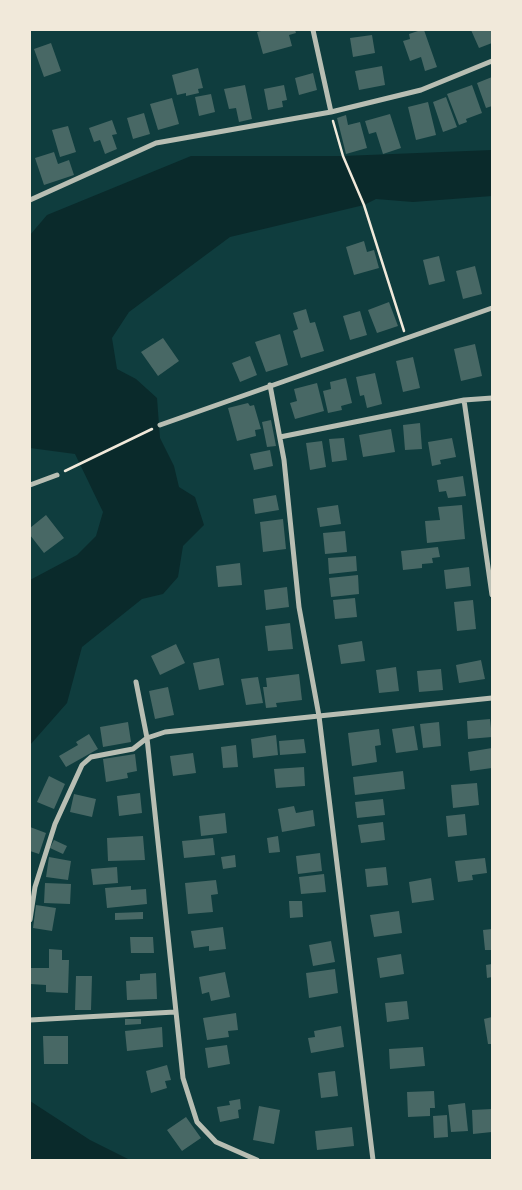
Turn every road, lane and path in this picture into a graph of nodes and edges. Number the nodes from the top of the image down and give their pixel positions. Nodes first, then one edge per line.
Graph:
1 (313, 30) edge
2 (492, 61) edge
3 (331, 112) junction
4 (30, 200) edge
5 (492, 308) edge
6 (406, 337) junction
7 (270, 385) junction
8 (492, 398) edge
9 (464, 400) junction
10 (160, 424) joint
11 (280, 438) junction
12 (56, 475) joint
13 (30, 485) edge
14 (492, 595) edge
15 (136, 682) dead end
16 (492, 698) edge
17 (319, 716) junction
18 (147, 738) junction
19 (30, 920) edge
20 (175, 1012) junction
21 (30, 1020) edge
22 (257, 1160) edge
23 (373, 1160) edge

1 - 3 street
2 - 3 street
3 - 4 street
3 - 6 path
5 - 6 street
6 - 7 street
7 - 10 street
7 - 11 street
8 - 9 street
9 - 11 street
9 - 14 street
10 - 12 path
11 - 17 street
12 - 13 street
15 - 18 street
16 - 17 street
17 - 18 street
17 - 23 street
18 - 19 street
18 - 20 street
20 - 21 street
20 - 22 street

